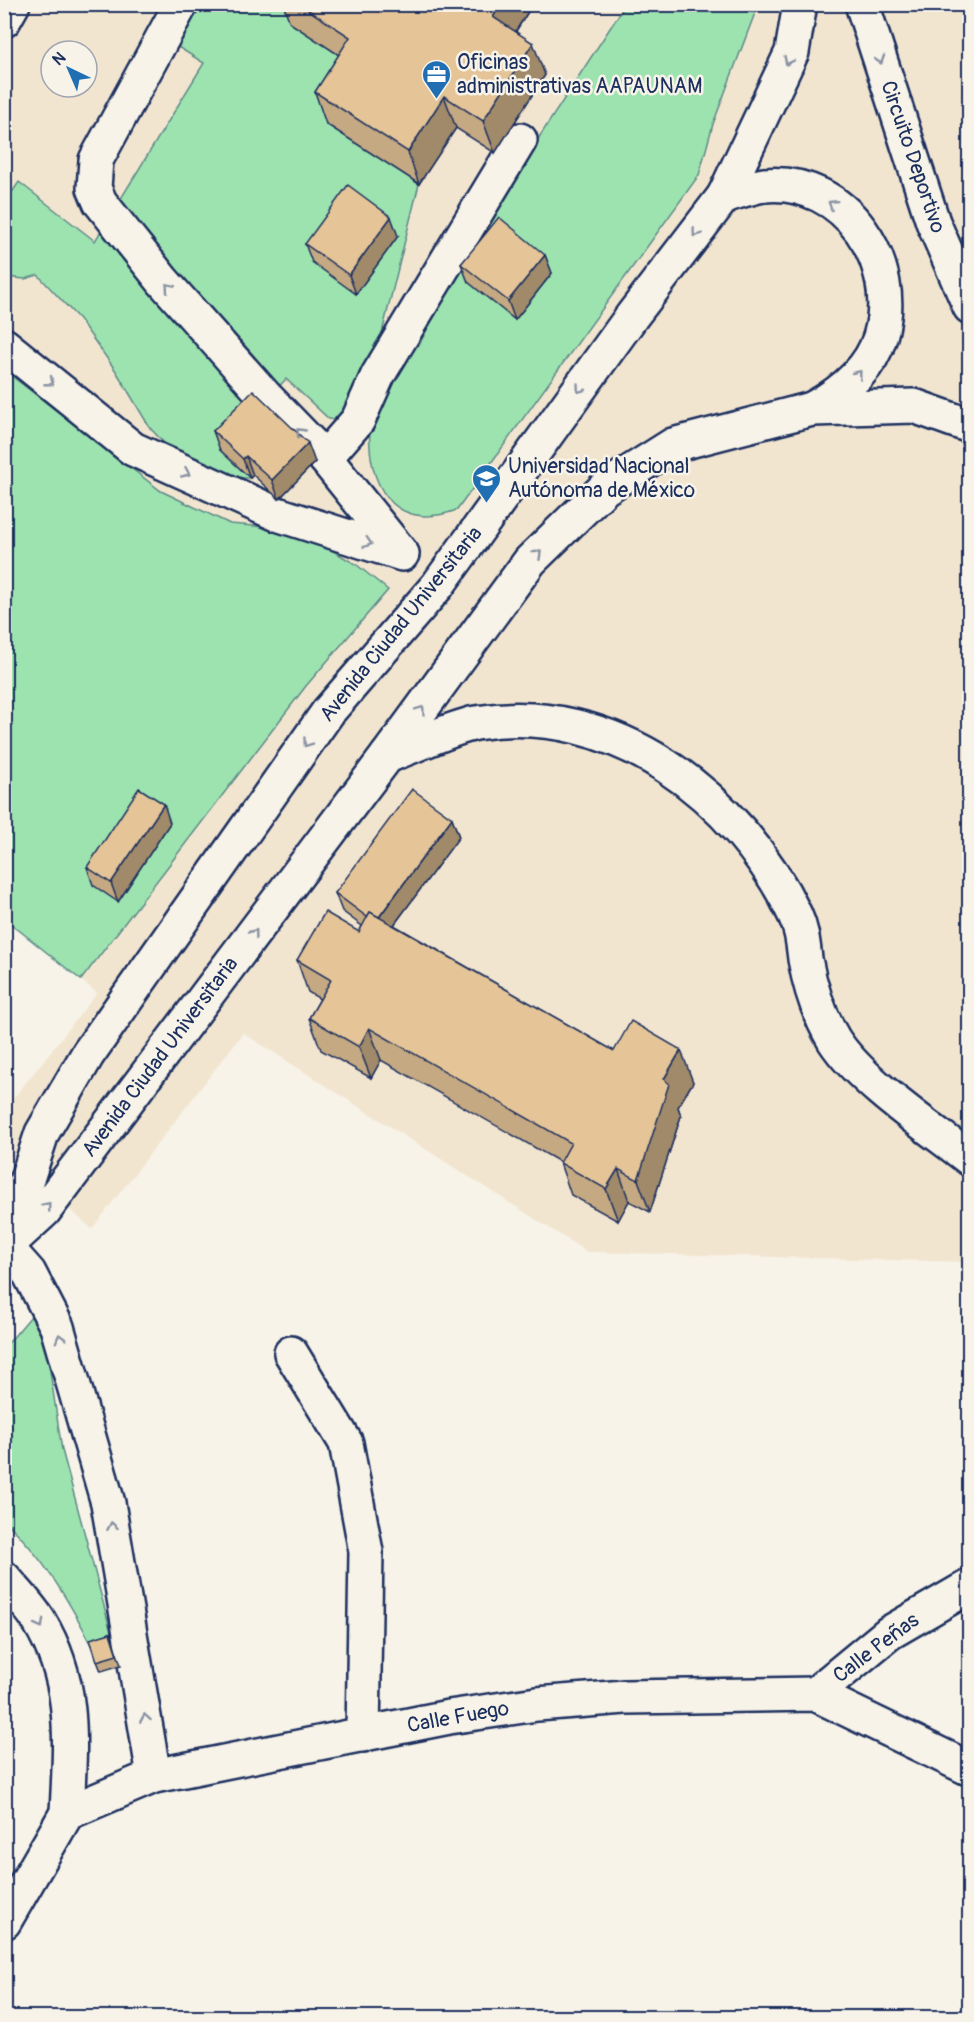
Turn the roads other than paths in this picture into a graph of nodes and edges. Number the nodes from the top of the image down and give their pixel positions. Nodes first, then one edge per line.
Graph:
1 (13, 4) edge
2 (181, 4) edge
3 (800, 4) edge
4 (862, 4) edge
5 (4, 20) edge
6 (520, 140) dead end
7 (724, 196) junction
8 (969, 307) edge
9 (4, 345) edge
10 (812, 409) junction
11 (969, 426) edge
12 (325, 458) junction
13 (402, 554) junction
14 (438, 585) junction
15 (387, 756) junction
16 (969, 1159) edge
17 (5, 1248) edge
18 (291, 1353) dead end
19 (4, 1578) edge
20 (969, 1586) edge
21 (815, 1694) junction
22 (363, 1735) junction
23 (969, 1770) edge
24 (154, 1776) junction
25 (67, 1813) junction
26 (4, 1922) edge

1 - 5 street
12 -> 2 street
3 -> 7 street, Avenida Ciudad Universitaria
4 -> 8 street, Circuito Deportivo
6 - 12 street
10 -> 7 street
7 -> 14 street, Avenida Ciudad Universitaria
9 -> 13 street
10 - 11 street, Avenida Ciudad Universitaria
15 -> 10 street, Avenida Ciudad Universitaria
12 - 13 street
13 - 14 street
14 -> 17 street, Avenida Ciudad Universitaria
15 - 16 street
17 -> 15 street, Avenida Ciudad Universitaria
24 -> 17 street
18 - 22 street
19 -> 25 street
20 - 21 street, Calle Peñas
21 - 22 street, Calle Fuego
21 - 23 street, Calle Fuego
22 - 24 street, Calle Fuego
24 - 25 street, Calle Fuego
25 - 26 street

